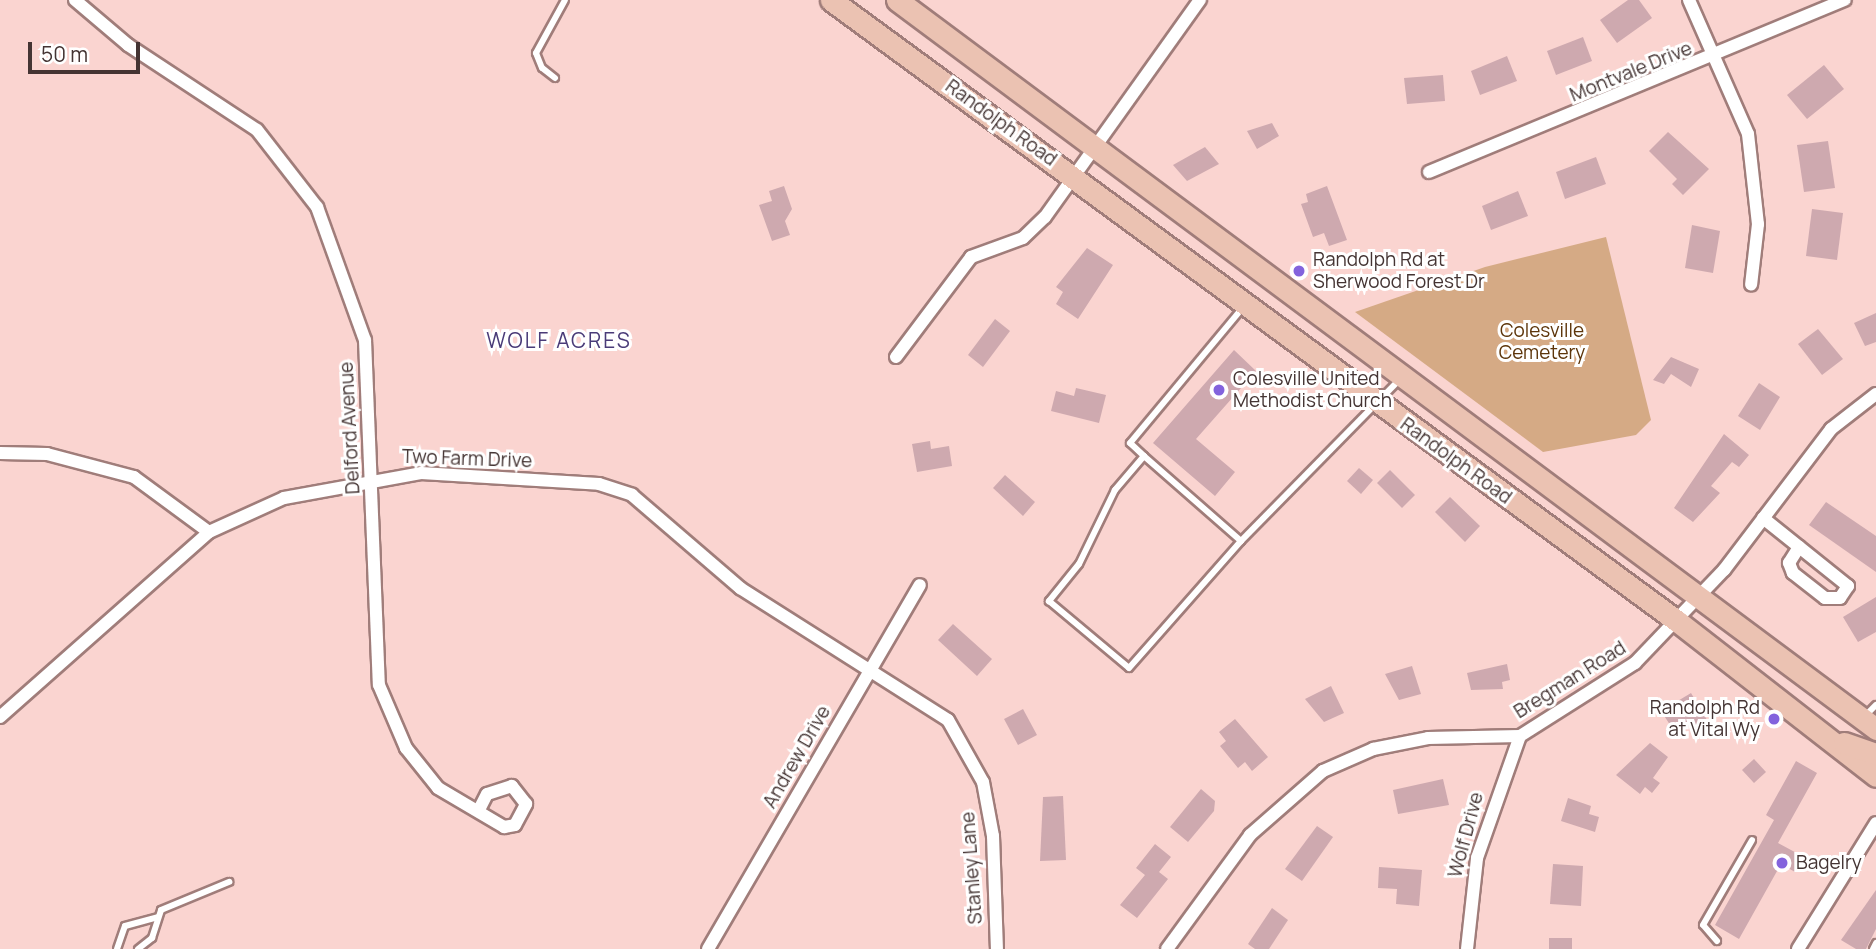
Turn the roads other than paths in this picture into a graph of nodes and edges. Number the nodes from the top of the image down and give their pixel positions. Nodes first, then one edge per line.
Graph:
1 (75, 0) edge
2 (565, 0) edge
3 (831, 0) edge
4 (897, 0) edge
5 (1200, 0) edge
6 (1689, 0) edge
7 (1845, 0) edge
8 (1717, 58) junction
9 (555, 78) dead end
10 (1099, 148) junction
11 (1429, 172) dead end
12 (1076, 178) junction
13 (1751, 285) dead end
14 (1245, 304) junction
15 (896, 357) dead end
16 (1403, 374) junction
17 (1876, 394) edge
18 (1380, 406) junction
19 (0, 453) edge
20 (1144, 456) junction
21 (373, 477) junction
22 (1763, 518) junction
23 (209, 532) junction
24 (1241, 541) junction
25 (1799, 547) junction
26 (920, 585) dead end
27 (1699, 595) junction
28 (1677, 621) junction
29 (871, 666) junction
30 (0, 717) edge
31 (1872, 718) edge
32 (1520, 736) junction
33 (1838, 743) junction
34 (1876, 754) edge
35 (1876, 776) edge
36 (480, 808) dead end
37 (1876, 823) edge
38 (1752, 840) dead end
39 (229, 882) dead end
40 (158, 917) junction
41 (1717, 941) dead end
42 (1876, 943) edge
43 (117, 949) edge
44 (138, 949) edge
45 (708, 949) edge
46 (997, 949) edge
47 (1167, 949) edge
48 (1467, 949) edge
49 (1798, 949) edge
50 (1873, 949) edge

1 - 21 street, Delford Avenue
2 - 9 lane
3 - 12 main road, Randolph Road
4 - 10 main road, Randolph Road
5 - 10 street
6 - 8 street
7 - 8 street, Montvale Drive
8 - 11 street, Montvale Drive
8 - 13 street
10 - 12 street
10 - 16 main road, Randolph Road
12 - 14 main road, Randolph Road
12 - 15 street
14 - 18 main road, Randolph Road
14 - 20 lane
16 - 18 lane
16 - 27 main road, Randolph Road
17 - 22 street, Bregman Road
18 - 24 lane
18 - 28 main road, Randolph Road
19 - 23 street
20 - 24 lane
20 - 24 lane
21 - 23 street, Two Farm Drive
21 - 29 street, Two Farm Drive
21 - 36 street, Delford Avenue
22 - 25 street
22 - 27 street, Bregman Road
23 - 30 street, Two Farm Drive
25 - 25 street
26 - 29 street, Andrew Drive
27 - 28 street, Bregman Road
27 - 31 main road, Randolph Road
28 - 32 street, Bregman Road
28 - 33 main road, Randolph Road
29 - 45 street, Andrew Drive
29 - 46 street, Stanley Lane
32 - 47 street, Bregman Road
32 - 48 street, Wolf Drive
33 - 34 main road
33 - 35 main road, Randolph Road
37 - 49 street
38 - 41 lane
39 - 40 lane
40 - 43 lane
40 - 44 lane
42 - 50 lane

